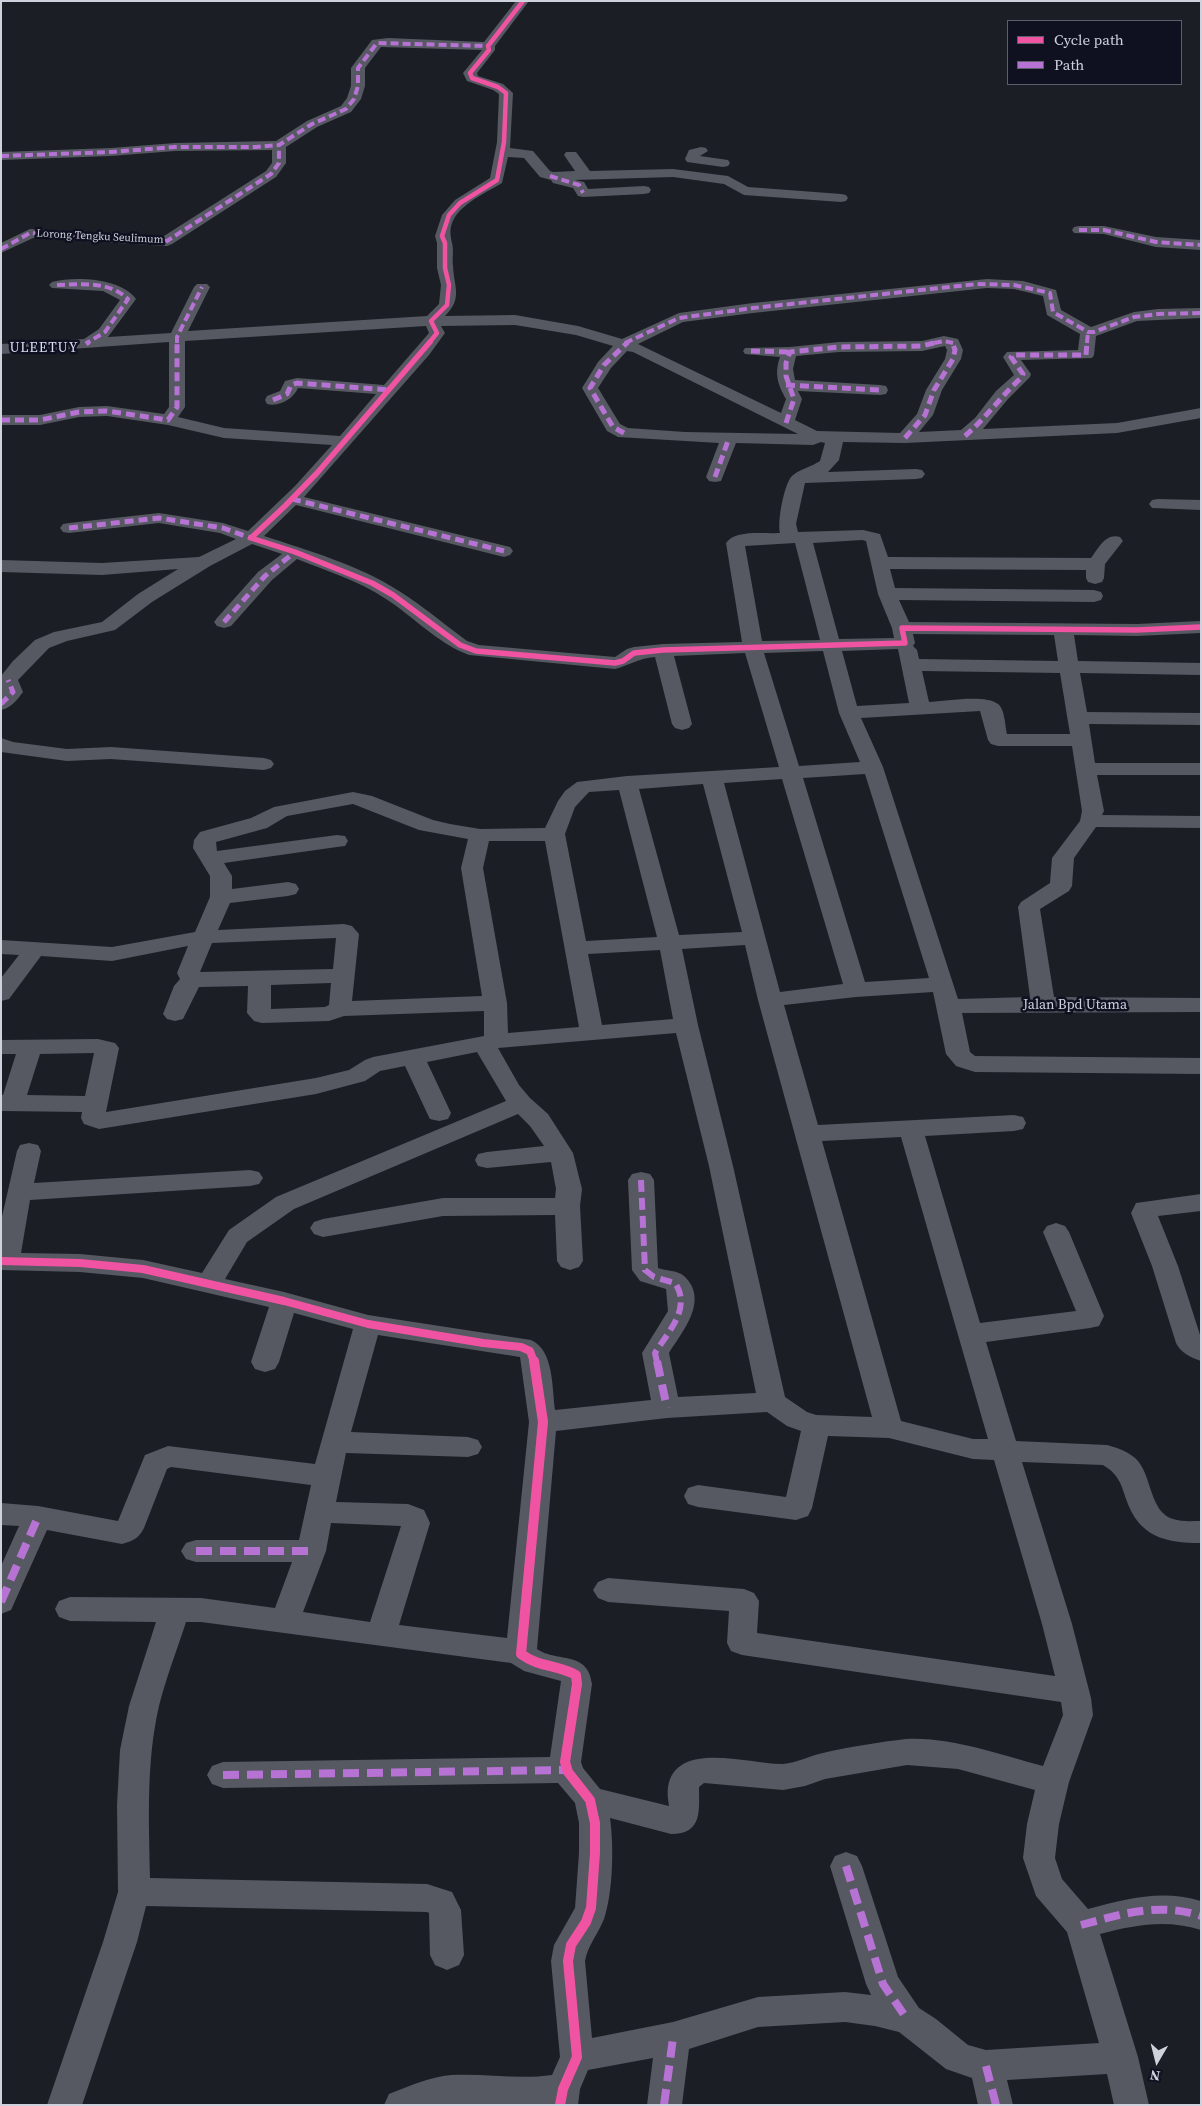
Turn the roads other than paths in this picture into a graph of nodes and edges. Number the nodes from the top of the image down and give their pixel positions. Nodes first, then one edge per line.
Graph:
1 (523, 1) edge
2 (488, 46) junction
3 (274, 148) junction
4 (701, 151) dead end
5 (502, 152) junction
6 (571, 155) dead end
7 (1, 156) edge
8 (663, 160) dead end
9 (734, 171) junction
10 (550, 176) junction
11 (586, 176) junction
12 (677, 181) junction
13 (656, 189) dead end
14 (841, 198) dead end
15 (1079, 230) dead end
16 (1201, 245) edge
17 (1, 249) edge
18 (57, 285) dead end
19 (202, 287) dead end
20 (1201, 312) edge
21 (431, 321) junction
22 (1088, 332) junction
23 (176, 338) junction
24 (86, 344) junction
25 (624, 344) junction
26 (1, 350) edge
27 (751, 351) dead end
28 (790, 352) junction
29 (786, 385) junction
30 (389, 390) junction
31 (880, 390) dead end
32 (273, 400) dead end
33 (1201, 413) edge
34 (1, 420) edge
35 (168, 420) junction
36 (786, 423) junction
37 (818, 436) junction
38 (965, 436) junction
39 (729, 438) junction
40 (905, 438) junction
41 (344, 441) junction
42 (916, 474) dead end
43 (715, 477) dead end
44 (801, 478) junction
45 (292, 499) junction
46 (1158, 504) dead end
47 (1201, 505) edge
48 (69, 528) dead end
49 (251, 538) junction
50 (797, 538) junction
51 (1114, 541) dead end
52 (504, 551) dead end
53 (295, 552) junction
54 (203, 562) junction
55 (881, 563) junction
56 (1096, 564) junction
57 (1, 566) edge
58 (887, 594) junction
59 (1094, 596) junction
60 (224, 622) dead end
61 (1201, 627) edge
62 (1092, 629) junction
63 (1063, 630) junction
64 (904, 636) junction
65 (830, 645) junction
66 (753, 647) junction
67 (663, 650) junction
68 (911, 665) junction
69 (1069, 668) junction
70 (1201, 669) edge
71 (1, 704) edge
72 (920, 708) junction
73 (849, 712) junction
74 (1078, 718) junction
75 (1201, 719) edge
76 (682, 724) dead end
77 (1081, 740) junction
78 (1, 744) edge
79 (264, 764) dead end
80 (873, 767) junction
81 (1086, 769) junction
82 (1201, 769) edge
83 (791, 772) junction
84 (712, 777) junction
85 (627, 782) junction
86 (1090, 820) junction
87 (1201, 822) edge
88 (554, 834) junction
89 (480, 835) junction
90 (337, 842) dead end
91 (212, 858) junction
92 (288, 890) dead end
93 (221, 897) junction
94 (202, 937) junction
95 (753, 938) junction
96 (670, 944) junction
97 (1, 947) edge
98 (36, 948) junction
99 (577, 948) junction
100 (344, 976) junction
101 (260, 978) junction
102 (194, 979) junction
103 (942, 984) junction
104 (856, 990) junction
105 (1, 994) edge
106 (770, 1000) junction
107 (495, 1003) junction
108 (1043, 1004) junction
109 (1201, 1005) edge
110 (949, 1006) junction
111 (340, 1009) junction
112 (176, 1014) dead end
113 (686, 1025) junction
114 (592, 1033) junction
115 (490, 1042) junction
116 (1, 1047) edge
117 (30, 1048) junction
118 (412, 1056) junction
119 (1201, 1066) edge
120 (7, 1103) edge
121 (94, 1104) junction
122 (521, 1104) junction
123 (439, 1113) dead end
124 (1014, 1123) dead end
125 (911, 1129) junction
126 (809, 1134) junction
127 (29, 1151) dead end
128 (561, 1153) junction
129 (487, 1160) dead end
130 (250, 1178) dead end
131 (641, 1180) dead end
132 (19, 1192) junction
133 (1201, 1202) edge
134 (567, 1206) junction
135 (324, 1228) dead end
136 (1056, 1232) dead end
137 (4, 1261) edge
138 (570, 1261) dead end
139 (209, 1284) junction
140 (284, 1301) junction
141 (368, 1324) junction
142 (970, 1334) junction
143 (1201, 1351) edge
144 (265, 1362) dead end
145 (772, 1402) junction
146 (667, 1408) junction
147 (543, 1422) junction
148 (816, 1425) junction
149 (889, 1428) junction
150 (334, 1442) junction
151 (468, 1447) dead end
152 (1005, 1451) junction
153 (326, 1476) junction
154 (698, 1496) dead end
155 (320, 1512) junction
156 (1, 1514) edge
157 (38, 1516) junction
158 (1201, 1532) edge
159 (196, 1551) dead end
160 (311, 1551) junction
161 (608, 1590) dead end
162 (1, 1602) edge
163 (70, 1609) dead end
164 (175, 1610) junction
165 (285, 1622) junction
166 (381, 1635) junction
167 (521, 1654) junction
168 (1074, 1691) junction
169 (566, 1770) junction
170 (223, 1775) dead end
171 (1053, 1782) junction
172 (590, 1800) junction
173 (846, 1866) dead end
174 (134, 1892) junction
175 (1201, 1916) edge
176 (1081, 1925) junction
177 (447, 1955) dead end
178 (907, 2020) junction
179 (673, 2038) junction
180 (577, 2057) junction
181 (1121, 2057) junction
182 (986, 2066) junction
183 (562, 2097) edge
184 (64, 2105) edge
185 (401, 2105) edge
186 (664, 2105) edge
187 (996, 2105) edge
188 (1132, 2105) edge

1 - 2 street
2 - 3 street
2 - 5 street
3 - 7 street
3 - 17 street, Lorong Tengku Seulimum
4 - 9 street
5 - 10 street
5 - 21 street
6 - 11 street
8 - 12 street
9 - 12 street
9 - 14 street
10 - 11 street
10 - 13 street
11 - 12 street
15 - 16 street
18 - 24 street
19 - 23 street
20 - 22 street
21 - 23 street
21 - 25 street
21 - 30 street
22 - 25 street
22 - 38 street
23 - 24 street
23 - 35 street
24 - 26 street
25 - 36 street
25 - 39 street
27 - 28 street
28 - 29 street
28 - 40 street
29 - 31 street
29 - 36 street
30 - 32 street
30 - 41 street
33 - 38 street
34 - 35 street
35 - 41 street
36 - 37 street
37 - 39 street
37 - 40 street
37 - 44 street
38 - 40 street
39 - 43 street
41 - 45 street
42 - 44 street
44 - 50 street
45 - 49 street
45 - 52 street
46 - 47 street
48 - 49 street
49 - 53 street
49 - 54 street
50 - 55 street
50 - 65 street
50 - 66 street
51 - 56 street
53 - 60 street
53 - 67 street
54 - 57 street
54 - 71 street
55 - 56 street
55 - 58 street
56 - 59 street
58 - 59 street
58 - 64 street
59 - 62 street
61 - 62 street
62 - 63 street
63 - 64 street
63 - 69 street
64 - 65 street
64 - 68 street
65 - 66 street
65 - 73 street
66 - 67 street
66 - 83 street
67 - 76 street
68 - 69 street
68 - 72 street
69 - 70 street
69 - 74 street
72 - 73 street
72 - 77 street
73 - 80 street
74 - 75 street
74 - 77 street
77 - 81 street
78 - 79 street
80 - 83 street
80 - 103 street
81 - 82 street
81 - 86 street
83 - 84 street
83 - 104 street
84 - 85 street
84 - 95 street
85 - 88 street
85 - 96 street
86 - 87 street
86 - 108 street
88 - 89 street
88 - 99 street
89 - 91 street
89 - 107 street
90 - 91 street
91 - 93 street
92 - 93 street
93 - 94 street
94 - 98 street
94 - 100 street
94 - 102 street
95 - 96 street
95 - 106 street
96 - 99 street
96 - 113 street
97 - 98 street
98 - 105 street
99 - 114 street
100 - 101 street
100 - 111 street
101 - 102 street
101 - 111 street
102 - 112 street
103 - 104 street
103 - 110 street
104 - 106 street
106 - 126 street
107 - 111 street
107 - 115 street
108 - 109 street, Jalan Bpd Utama
108 - 110 street, Jalan Bpd Utama
110 - 119 street
113 - 114 street
113 - 145 street
114 - 115 street
115 - 118 street
115 - 122 street
116 - 117 street
117 - 120 street
117 - 121 street
118 - 121 street
118 - 123 street
120 - 121 street
122 - 128 street
122 - 139 street
124 - 125 street
125 - 126 street
125 - 142 street
126 - 149 street
127 - 132 street
128 - 129 street
128 - 134 street
130 - 132 street
131 - 146 street
132 - 137 street
133 - 143 street
134 - 135 street
134 - 138 street
136 - 142 street
137 - 139 street
139 - 140 street
140 - 141 street
140 - 144 street
141 - 147 street
141 - 150 street
142 - 152 street
145 - 146 street
145 - 148 street
146 - 147 street
147 - 167 street
148 - 149 street
148 - 154 street
149 - 152 street
150 - 151 street
150 - 153 street
152 - 158 street
152 - 168 street
153 - 155 street
153 - 157 street
155 - 160 street
155 - 166 street
156 - 157 street
157 - 162 street
159 - 160 street
160 - 165 street
161 - 168 street
163 - 164 street
164 - 165 street
164 - 174 street
165 - 166 street
166 - 167 street
167 - 169 street
168 - 171 street
169 - 170 street
169 - 172 street
171 - 172 street
171 - 176 street
172 - 180 street
173 - 178 street
174 - 177 street
174 - 184 street
175 - 176 street
176 - 181 street
178 - 179 street
178 - 182 street
179 - 180 street
179 - 186 street
180 - 183 street
181 - 182 street
181 - 188 street
182 - 187 street
183 - 185 street

